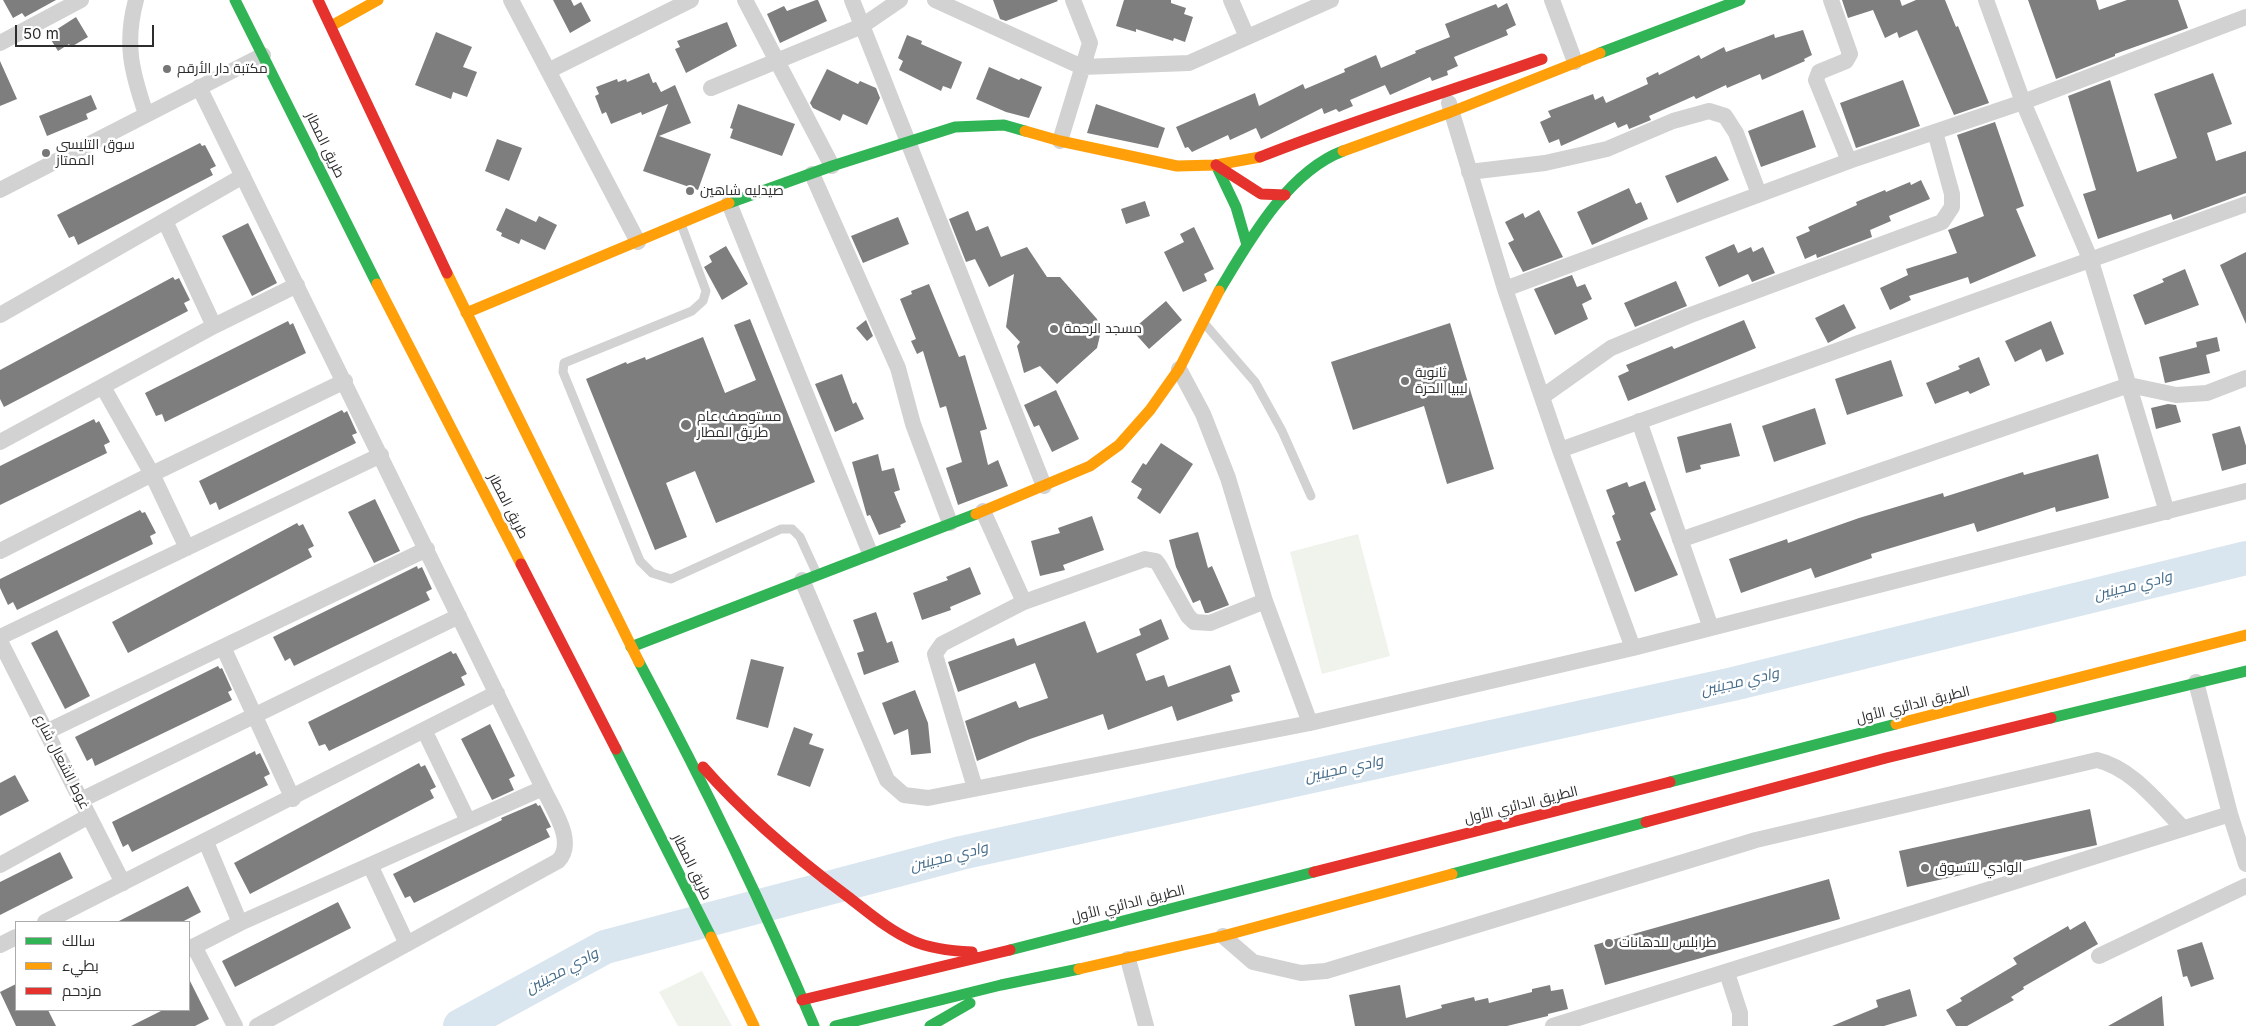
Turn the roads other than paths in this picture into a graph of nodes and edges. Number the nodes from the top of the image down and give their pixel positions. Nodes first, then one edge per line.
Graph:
1 (81, 0) edge
2 (136, 0) edge
3 (234, 0) edge
4 (318, 0) edge
5 (378, 0) edge
6 (511, 0) edge
7 (690, 0) edge
8 (745, 0) edge
9 (852, 0) edge
10 (900, 0) edge
11 (935, 0) edge
12 (1072, 0) edge
13 (1230, 0) edge
14 (1331, 0) edge
15 (1552, 0) edge
16 (1740, 0) edge
17 (1831, 0) edge
18 (1986, 0) edge
19 (2246, 17) edge
20 (331, 26) junction
21 (862, 26) junction
22 (1247, 37) junction
23 (0, 43) edge
24 (1568, 52) junction
25 (263, 54) junction
26 (778, 62) junction
27 (1082, 67) junction
28 (548, 71) junction
29 (199, 87) junction
30 (711, 88) dead end
31 (1446, 94) junction
32 (2023, 102) junction
33 (1451, 112) junction
34 (146, 114) junction
35 (1935, 132) junction
36 (907, 141) junction
37 (1060, 141) junction
38 (1849, 161) junction
39 (1216, 165) junction
40 (832, 166) junction
41 (1469, 172) junction
42 (812, 174) junction
43 (243, 176) junction
44 (0, 190) edge
45 (1759, 194) junction
46 (1285, 195) junction
47 (729, 203) junction
48 (2246, 204) edge
49 (165, 221) junction
50 (680, 224) junction
51 (638, 242) junction
52 (1247, 245) junction
53 (2091, 261) junction
54 (298, 285) junction
55 (1505, 289) junction
56 (466, 313) junction
57 (0, 315) edge
58 (1202, 321) junction
59 (214, 326) junction
60 (1179, 369) junction
61 (2246, 378) edge
62 (345, 381) junction
63 (2129, 385) junction
64 (103, 387) junction
65 (1542, 397) junction
66 (1639, 421) junction
67 (0, 442) edge
68 (1560, 450) junction
69 (381, 455) junction
70 (152, 474) junction
71 (1044, 486) junction
72 (2246, 490) edge
73 (1311, 496) dead end
74 (983, 511) junction
75 (2167, 512) junction
76 (950, 523) junction
77 (1680, 540) junction
78 (187, 548) junction
79 (427, 549) junction
80 (0, 551) edge
81 (870, 553) junction
82 (809, 577) junction
83 (1266, 601) junction
84 (1024, 602) junction
85 (459, 616) junction
86 (1711, 628) junction
87 (2246, 635) edge
88 (0, 638) edge
89 (0, 642) edge
90 (223, 646) junction
91 (631, 647) junction
92 (1634, 648) junction
93 (2246, 671) edge
94 (2196, 682) junction
95 (497, 693) junction
96 (255, 715) junction
97 (1310, 724) junction
98 (46, 732) junction
99 (425, 732) junction
100 (680, 739) junction
101 (543, 788) junction
102 (975, 788) junction
103 (293, 799) junction
104 (81, 800) junction
105 (2230, 814) junction
106 (89, 816) junction
107 (468, 821) junction
108 (2183, 828) junction
109 (206, 842) junction
110 (2246, 864) edge
111 (0, 865) edge
112 (370, 865) junction
113 (123, 884) junction
114 (2246, 886) edge
115 (47, 921) edge
116 (240, 923) junction
117 (1222, 936) junction
118 (15, 938) edge
119 (407, 944) junction
120 (0, 945) edge
121 (191, 948) edge
122 (998, 953) junction
123 (2099, 956) dead end
124 (1128, 959) junction
125 (1727, 973) junction
126 (1002, 985) junction
127 (802, 1000) junction
128 (235, 1026) edge
129 (257, 1026) edge
130 (754, 1026) edge
131 (814, 1026) edge
132 (835, 1026) edge
133 (930, 1026) edge
134 (1146, 1026) edge
135 (1553, 1026) edge
136 (1740, 1026) edge

1 - 23 street
2 - 34 street
3 - 25 main road, طريق المطار
4 - 20 main road
5 - 20 main road
6 - 28 street
7 - 28 street
8 - 26 street
9 - 21 street
10 - 21 street
11 - 27 street
12 - 27 street
13 - 22 street
14 - 22 street
15 - 24 street
16 - 24 main road
17 - 38 street
18 - 32 street
19 - 32 street
20 - 56 main road
21 - 26 street
21 - 36 street
22 - 27 street
24 - 31 main road
24 - 33 main road
25 - 29 street
25 - 130 main road, طريق المطار
26 - 30 street
26 - 40 street
27 - 37 street
28 - 51 street
29 - 34 street
29 - 43 street
31 - 33 street
31 - 39 main road
32 - 35 street
32 - 53 street
33 - 41 street
33 - 46 main road
34 - 44 street
35 - 38 street
35 - 65 street
36 - 37 main road
36 - 40 main road
36 - 71 street
37 - 39 main road
38 - 45 street
39 - 46 main road
39 - 52 main road
40 - 42 main road
41 - 45 street
41 - 55 street
42 - 47 main road
42 - 76 street
43 - 49 street
43 - 54 street
45 - 55 street
46 - 52 main road
47 - 50 main road
47 - 81 street
48 - 53 street
49 - 57 street
49 - 59 street
50 - 51 main road
50 - 82 lane
51 - 56 main road
52 - 58 main road
53 - 63 street
53 - 66 street
54 - 59 street
54 - 62 street
55 - 65 street
56 - 91 main road
58 - 60 main road
58 - 73 lane
59 - 64 street
60 - 71 main road
60 - 83 street
61 - 63 street
62 - 69 street
62 - 70 street
63 - 75 street
63 - 77 street
64 - 67 street
64 - 70 street
65 - 68 street
66 - 68 street
66 - 77 street
68 - 92 street
69 - 78 street
69 - 79 street
70 - 78 street
70 - 80 street
71 - 74 main road
72 - 75 street
74 - 76 main road
74 - 84 street
75 - 86 street
76 - 81 main road
77 - 86 street
78 - 88 street
79 - 85 street
79 - 90 street
81 - 82 main road
82 - 91 main road
82 - 102 street
83 - 84 street
83 - 97 street
84 - 102 street
85 - 95 street
85 - 96 street
86 - 92 street
87 - 122 main road, الطريق الدائري الأول
89 - 98 street, غوط الشعال شارع
90 - 96 street
90 - 98 street
91 - 100 main road
92 - 97 street
93 - 94 main road
94 - 105 street
94 - 117 main road
95 - 99 street
95 - 101 street
96 - 103 street
96 - 104 street
97 - 102 street
98 - 104 street, غوط الشعال شارع
99 - 103 street
99 - 107 street
100 - 122 main road
100 - 127 main road
101 - 107 street
101 - 119 street
103 - 109 street
104 - 106 street, غوط الشعال شارع
105 - 108 street
105 - 110 street
106 - 111 street
106 - 113 street, غوط الشعال شارع
107 - 112 street
108 - 117 street
108 - 125 street
109 - 113 street
109 - 116 street
112 - 116 street
112 - 119 street
113 - 115 street
114 - 123 street
116 - 121 street
117 - 124 main road
118 - 120 street
119 - 129 street
121 - 128 street
122 - 127 main road, الطريق الدائري الأول
124 - 126 main road
124 - 134 street
125 - 135 street
125 - 136 street
126 - 132 main road
126 - 133 main road
127 - 131 main road

